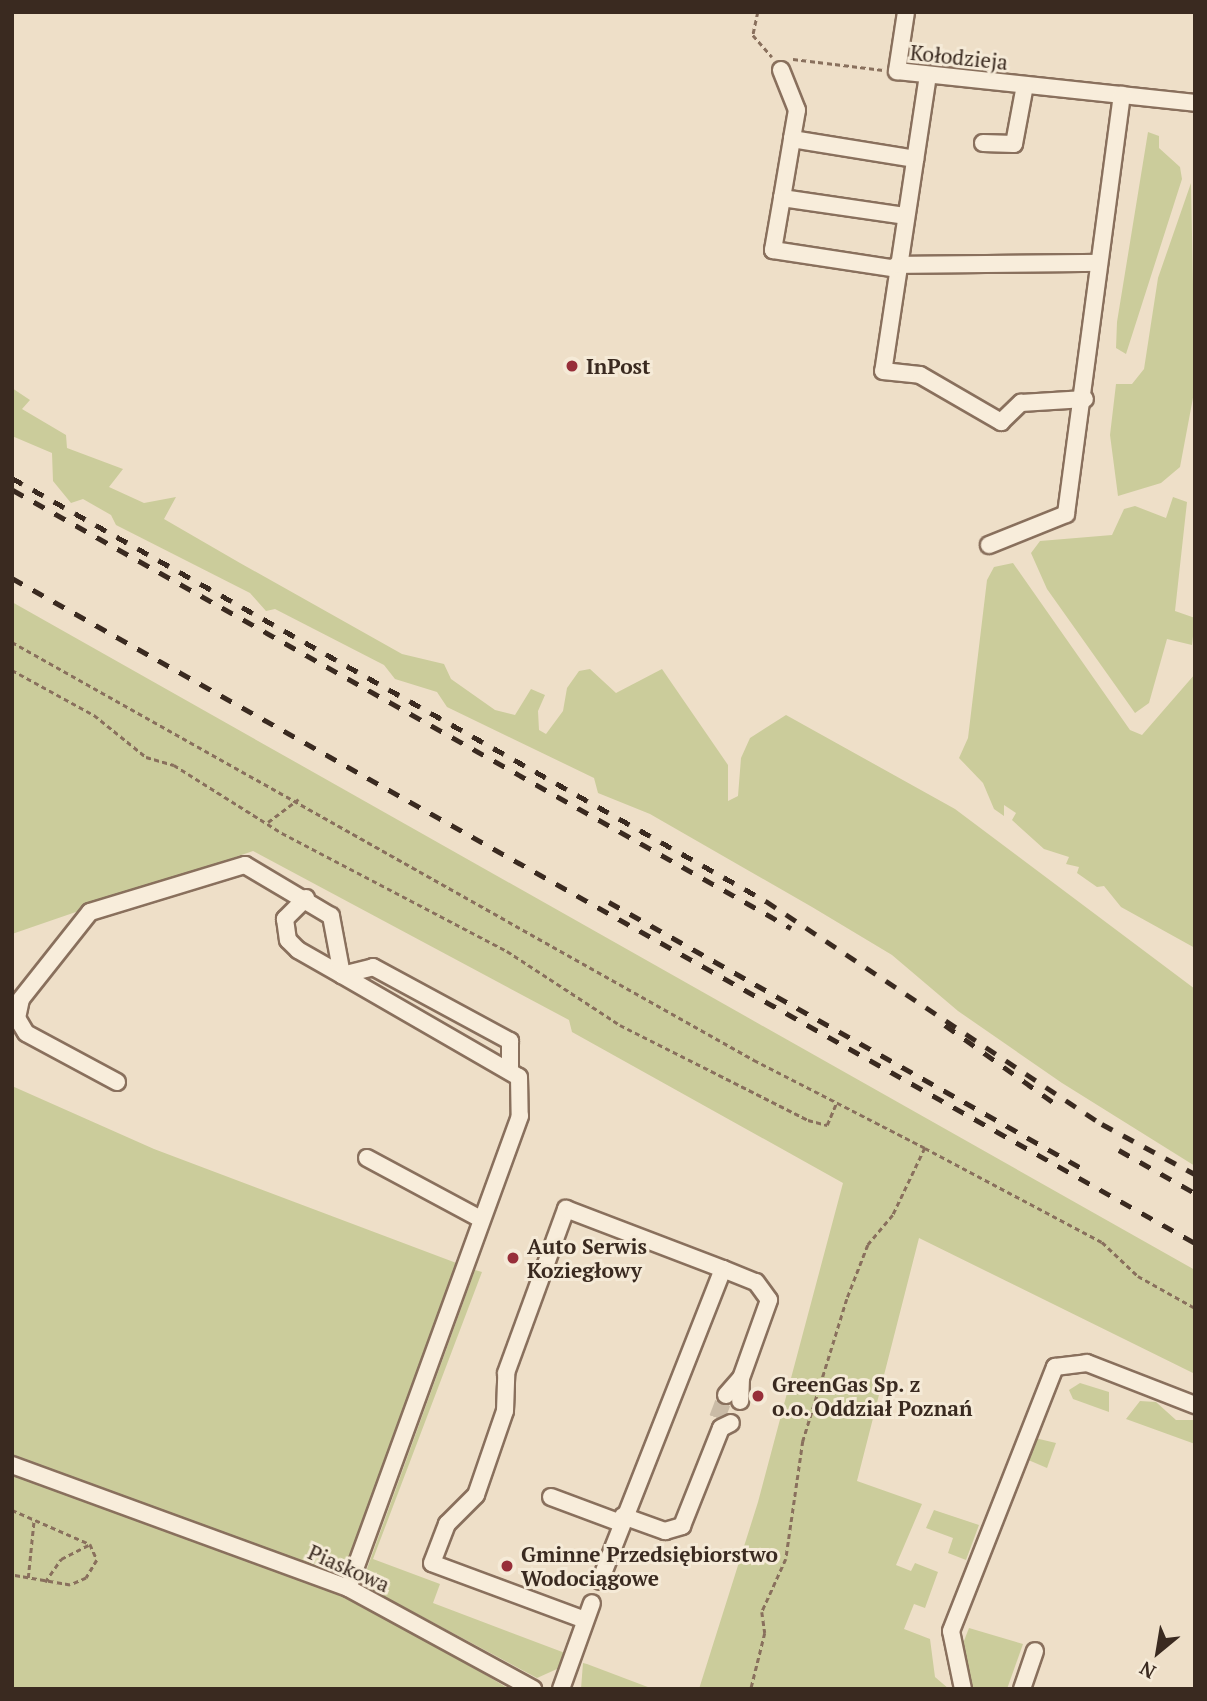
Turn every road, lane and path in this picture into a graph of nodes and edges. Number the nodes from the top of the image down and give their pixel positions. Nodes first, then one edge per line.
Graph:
1 (758, 12) edge
2 (906, 12) edge
3 (783, 62) junction
4 (897, 71) junction
5 (928, 75) junction
6 (1025, 85) junction
7 (1122, 95) junction
8 (1195, 103) edge
9 (792, 139) junction
10 (983, 143) dead end
11 (915, 159) junction
12 (782, 198) junction
13 (905, 216) junction
14 (1099, 262) junction
15 (897, 267) junction
16 (1085, 400) junction
17 (989, 545) dead end
18 (12, 642) edge
19 (12, 670) edge
20 (298, 799) junction
21 (266, 823) junction
22 (306, 898) junction
23 (342, 975) junction
24 (400, 981) junction
25 (389, 1001) junction
26 (510, 1068) junction
27 (117, 1082) dead end
28 (836, 1104) junction
29 (925, 1148) junction
30 (366, 1158) dead end
31 (481, 1219) junction
32 (723, 1269) junction
33 (1195, 1308) edge
34 (733, 1398) tunnel mouth
35 (1195, 1405) edge
36 (723, 1423) tunnel mouth
37 (12, 1465) edge
38 (551, 1497) dead end
39 (12, 1510) edge
40 (34, 1519) junction
41 (622, 1519) junction
42 (90, 1544) junction
43 (12, 1575) edge
44 (27, 1578) junction
45 (600, 1581) dead end
46 (45, 1582) junction
47 (348, 1588) junction
48 (592, 1603) dead end
49 (585, 1620) junction
50 (1035, 1651) dead end
51 (533, 1689) edge
52 (561, 1689) edge
53 (751, 1689) edge
54 (963, 1689) edge
55 (1022, 1689) edge

1 - 3 path
2 - 4 street
3 - 4 path, Kołodzieja
3 - 9 street
4 - 5 street, Kołodzieja
5 - 6 street, Kołodzieja
5 - 11 street
6 - 7 street, Kołodzieja
6 - 10 street
7 - 8 street, Kołodzieja
7 - 14 street
9 - 11 street
9 - 12 street
11 - 13 street
12 - 13 street
12 - 15 street
13 - 15 street
14 - 15 street
14 - 16 street
15 - 16 street
16 - 17 street
18 - 20 path
19 - 21 path
20 - 21 path
20 - 28 path
21 - 28 path
22 - 23 street
22 - 23 street
22 - 27 street
23 - 24 street
23 - 25 street
24 - 25 street
24 - 26 street
25 - 26 street
26 - 31 street
28 - 29 path
29 - 33 path
29 - 53 path
30 - 31 street
31 - 47 street
32 - 34 street
32 - 41 street
32 - 49 street
35 - 54 street
36 - 41 street
37 - 47 street, Piaskowa
38 - 41 street
39 - 40 path
40 - 42 path
40 - 44 path
41 - 45 street
42 - 46 path
42 - 46 path
43 - 44 path
44 - 46 path
47 - 51 street, Piaskowa
48 - 49 street
49 - 52 street
50 - 55 street

